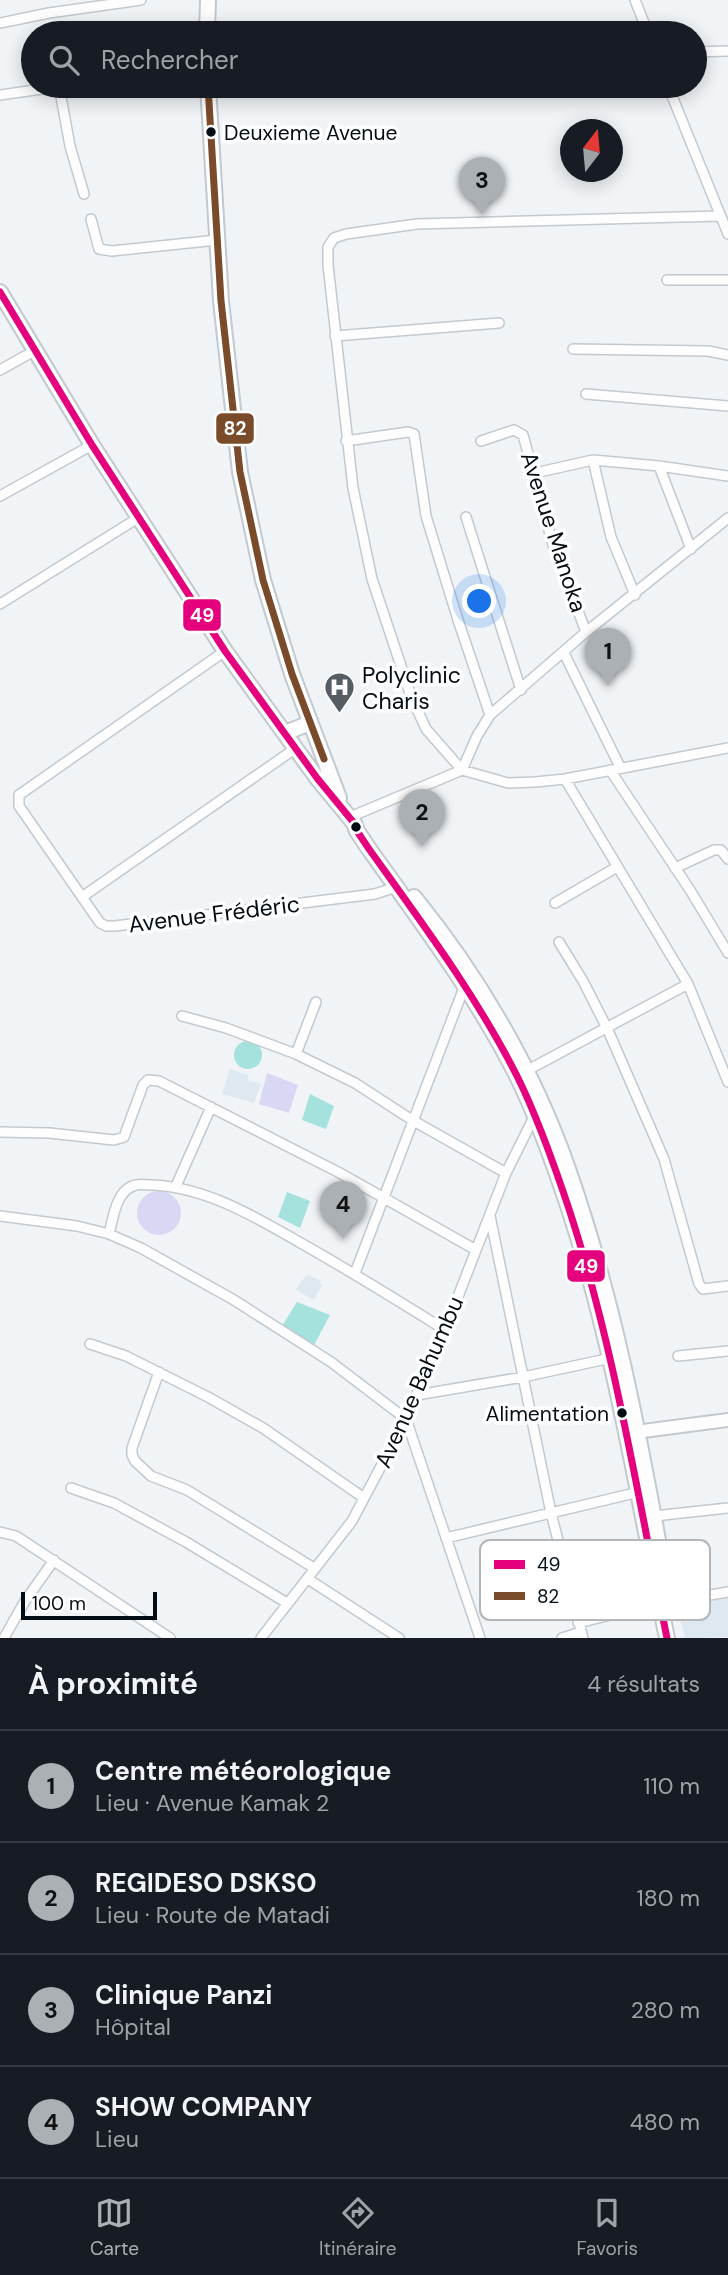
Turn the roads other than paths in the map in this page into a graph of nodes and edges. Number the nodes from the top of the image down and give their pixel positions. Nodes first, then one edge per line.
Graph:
1 (141, 0) edge
2 (208, 0) edge
3 (635, 0) edge
4 (207, 21) edge
5 (643, 21) edge
6 (0, 23) edge
7 (728, 51) edge
8 (707, 52) edge
9 (21, 92) edge
10 (0, 95) edge
11 (63, 98) edge
12 (209, 98) edge
13 (673, 98) edge
14 (83, 194) dead end
15 (720, 216) junction
16 (91, 219) dead end
17 (728, 234) edge
18 (217, 240) junction
19 (667, 280) dead end
20 (728, 281) edge
21 (0, 292) edge
22 (499, 323) dead end
23 (335, 336) junction
24 (573, 349) dead end
25 (34, 351) junction
26 (728, 355) edge
27 (0, 370) edge
28 (586, 394) dead end
29 (728, 406) edge
30 (346, 441) junction
31 (481, 441) dead end
32 (92, 445) junction
33 (593, 460) junction
34 (659, 466) junction
35 (535, 473) junction
36 (728, 476) edge
37 (0, 496) edge
38 (466, 517) dead end
39 (138, 518) junction
40 (728, 518) edge
41 (691, 549) junction
42 (635, 595) junction
43 (0, 604) edge
44 (586, 632) junction
45 (225, 651) junction
46 (564, 653) junction
47 (521, 690) junction
48 (490, 715) junction
49 (310, 723) junction
50 (285, 733) junction
51 (296, 748) junction
52 (728, 748) edge
53 (615, 769) junction
54 (462, 770) junction
55 (565, 779) junction
56 (349, 815) junction
57 (728, 859) edge
58 (617, 867) junction
59 (675, 868) junction
60 (396, 887) junction
61 (82, 897) junction
62 (555, 903) dead end
63 (559, 942) dead end
64 (728, 953) edge
65 (457, 963) junction
66 (688, 984) junction
67 (465, 985) junction
68 (316, 1002) dead end
69 (182, 1016) dead end
70 (607, 1028) junction
71 (296, 1054) junction
72 (526, 1071) junction
73 (728, 1082) edge
74 (211, 1107) junction
75 (538, 1111) junction
76 (412, 1119) junction
77 (0, 1132) edge
78 (506, 1173) junction
79 (176, 1186) junction
80 (385, 1197) junction
81 (490, 1215) junction
82 (0, 1216) edge
83 (109, 1234) junction
84 (476, 1250) junction
85 (588, 1251) junction
86 (355, 1273) junction
87 (728, 1286) edge
88 (445, 1330) junction
89 (90, 1344) dead end
90 (728, 1351) edge
91 (678, 1356) dead end
92 (611, 1358) junction
93 (159, 1371) junction
94 (523, 1377) junction
95 (417, 1395) junction
96 (406, 1419) junction
97 (728, 1420) edge
98 (632, 1432) junction
99 (71, 1488) dead end
100 (639, 1492) junction
101 (365, 1498) junction
102 (728, 1508) edge
103 (551, 1513) junction
104 (653, 1517) junction
105 (0, 1532) edge
106 (446, 1538) junction
107 (558, 1540) edge
108 (650, 1540) edge
109 (656, 1540) edge
110 (54, 1560) junction
111 (314, 1569) junction
112 (308, 1579) junction
113 (728, 1592) edge
114 (710, 1595) edge
115 (287, 1603) junction
116 (614, 1620) edge
117 (665, 1620) edge
118 (670, 1620) edge
119 (581, 1631) edge
120 (4, 1638) edge
121 (170, 1638) edge
122 (261, 1638) edge
123 (399, 1638) edge
124 (480, 1638) edge
125 (562, 1638) edge
126 (667, 1638) edge
127 (677, 1638) edge

1 - 6 street
2 - 4 main road
3 - 5 street
7 - 8 street
9 - 10 street
11 - 14 street
12 - 18 main road
13 - 15 street
15 - 17 street
15 - 23 street
16 - 18 street
18 - 49 main road
19 - 20 street
21 - 25 main road
22 - 23 street
23 - 30 street
24 - 26 street
25 - 27 street
25 - 32 main road
28 - 29 street
30 - 48 street
30 - 54 street
31 - 35 street, Avenue Manoka
32 - 37 street
32 - 39 main road
33 - 34 street
33 - 35 street
33 - 42 street
34 - 36 street
34 - 41 street
35 - 44 street, Avenue Manoka
38 - 47 street
39 - 43 street
39 - 45 main road
40 - 41 street
41 - 42 street
42 - 44 street
44 - 46 street
45 - 50 main road
45 - 61 street, Avenue Frédéric
46 - 47 street
46 - 53 street
47 - 48 street
48 - 54 street
49 - 50 main road
49 - 56 main road
50 - 51 main road
51 - 56 main road
51 - 61 street
52 - 53 street
53 - 55 street
53 - 59 street
54 - 55 street
54 - 56 street
55 - 58 street
56 - 60 main road
56 - 65 main road
57 - 59 street
58 - 62 street
58 - 66 street
59 - 64 street
60 - 61 street, Avenue Frédéric
60 - 65 main road
63 - 70 street
65 - 67 main road
65 - 72 main road
66 - 70 street
66 - 73 street
67 - 75 main road
67 - 76 street
68 - 71 street
69 - 71 street
70 - 72 street
70 - 87 street
71 - 76 street
72 - 75 main road
74 - 77 street
74 - 79 street
74 - 80 street
75 - 78 street, Avenue Bahumbu
75 - 85 main road
76 - 78 street
76 - 80 street
78 - 81 street, Avenue Bahumbu
79 - 83 street
79 - 86 street
80 - 84 street
80 - 86 street
81 - 84 street, Avenue Bahumbu
81 - 94 street
82 - 83 street
83 - 96 street
84 - 88 street, Avenue Bahumbu
85 - 92 main road
85 - 98 main road
86 - 88 street
88 - 95 street, Avenue Bahumbu
89 - 93 street
90 - 91 street
92 - 94 street
92 - 98 main road
93 - 101 street
93 - 111 street
94 - 95 street
94 - 103 street
95 - 96 street, Avenue Bahumbu
96 - 101 street, Avenue Bahumbu
96 - 106 street
97 - 98 street
98 - 100 main road
98 - 104 main road
99 - 115 street
100 - 103 street
100 - 108 main road
101 - 111 street, Avenue Bahumbu
102 - 104 street
103 - 106 street
103 - 107 street
104 - 109 main road
105 - 110 street
106 - 124 street
110 - 120 street
110 - 121 street
111 - 112 street, Avenue Bahumbu
112 - 115 street, Avenue Bahumbu
112 - 123 street
113 - 114 street
115 - 122 street, Avenue Bahumbu
116 - 119 street
117 - 126 main road
118 - 127 main road
119 - 125 street

